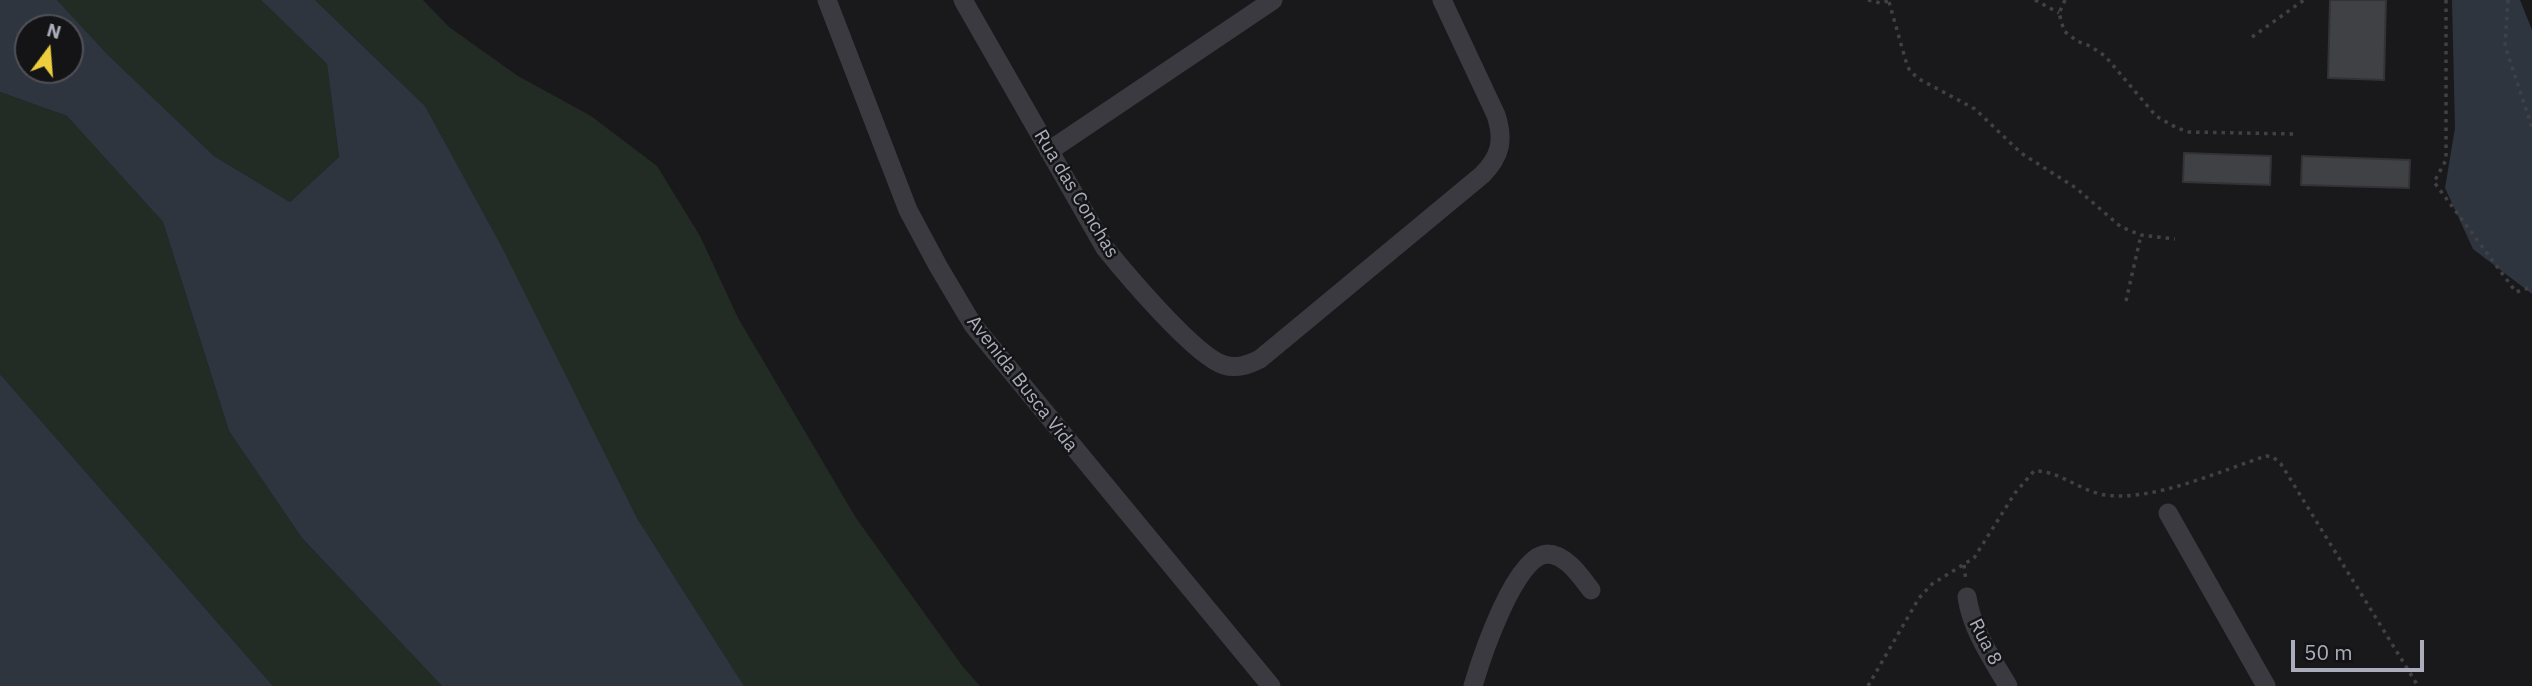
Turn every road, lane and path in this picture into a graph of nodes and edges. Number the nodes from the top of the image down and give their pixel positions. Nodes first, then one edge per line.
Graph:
1 (827, 0) edge
2 (963, 0) edge
3 (1273, 0) edge
4 (1442, 0) edge
5 (1868, 0) edge
6 (2035, 0) edge
7 (2066, 0) edge
8 (2304, 0) edge
9 (2446, 0) edge
10 (2508, 0) edge
11 (1891, 1) edge
12 (2059, 13) junction
13 (2252, 37) dead end
14 (2532, 127) edge
15 (2296, 134) dead end
16 (1049, 151) junction
17 (2141, 235) junction
18 (2175, 239) dead end
19 (2532, 287) edge
20 (2126, 301) dead end
21 (2168, 513) dead end
22 (1591, 590) dead end
23 (1967, 597) dead end
24 (1270, 686) edge
25 (1473, 686) edge
26 (1868, 686) edge
27 (2008, 686) edge
28 (2266, 686) edge
29 (2418, 686) edge

1 - 24 street, Avenida Busca Vida
2 - 16 street, Rua das Conchas
3 - 16 street
4 - 16 street, Rua das Conchas
5 - 11 path
6 - 12 path
7 - 12 path
8 - 13 path
9 - 19 path
10 - 14 path
11 - 17 path
12 - 15 path
17 - 18 path
17 - 20 path
21 - 28 street
22 - 25 street
23 - 27 street, Rua 8
26 - 29 path

